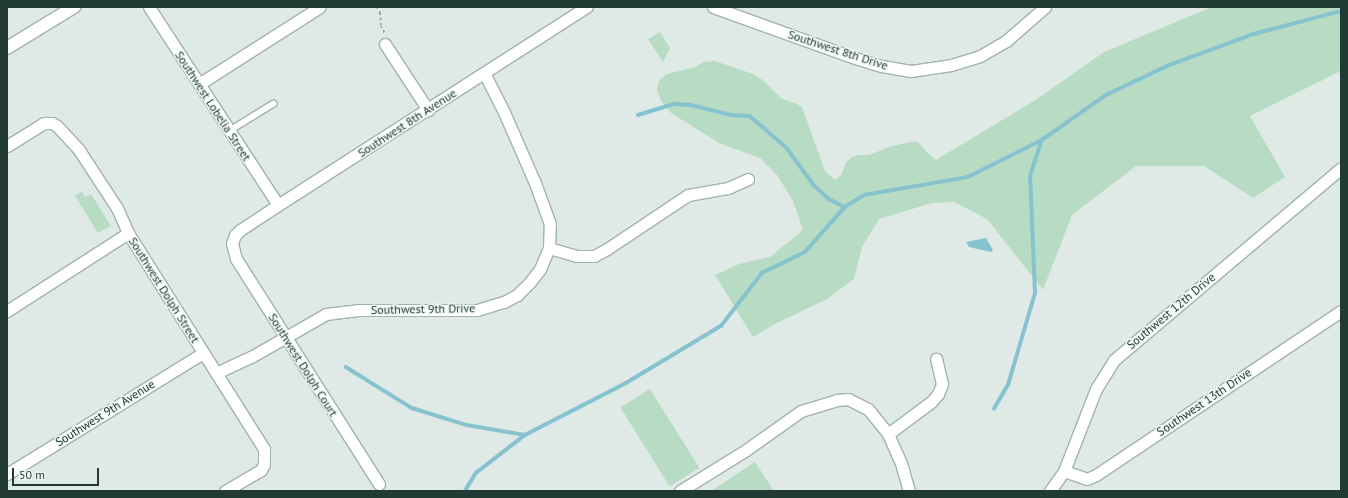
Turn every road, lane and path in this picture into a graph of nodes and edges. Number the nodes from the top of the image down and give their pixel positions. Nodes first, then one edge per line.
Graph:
1 (74, 7) edge
2 (149, 7) edge
3 (320, 7) edge
4 (377, 7) edge
5 (587, 7) edge
6 (713, 7) edge
7 (1045, 7) edge
8 (385, 44) joint
9 (7, 48) edge
10 (484, 74) junction
11 (198, 84) junction
12 (273, 104) dead end
13 (428, 110) junction
14 (229, 131) junction
15 (7, 146) edge
16 (1341, 168) edge
17 (748, 179) dead end
18 (278, 205) junction
19 (128, 233) junction
20 (232, 243) joint
21 (549, 248) junction
22 (7, 310) edge
23 (1341, 311) edge
24 (286, 337) junction
25 (203, 353) junction
26 (936, 359) dead end
27 (216, 373) junction
28 (888, 434) junction
29 (1064, 472) junction
30 (7, 474) edge
31 (379, 484) dead end
32 (225, 491) edge
33 (680, 491) edge
34 (910, 491) edge
35 (1050, 491) edge

1 - 9 main road
2 - 11 street, Southwest Lobelia Street
3 - 11 street
4 - 8 path
5 - 10 street, Southwest 8th Avenue
6 - 7 street, Southwest 8th Drive
8 - 13 street
10 - 13 street, Southwest 8th Avenue
10 - 21 street, Southwest 9th Drive
11 - 14 street, Southwest Lobelia Street
12 - 14 lane
13 - 18 street, Southwest 8th Avenue
14 - 18 street, Southwest Lobelia Street
15 - 19 street, Southwest Dolph Street
16 - 29 street, Southwest 12th Drive
17 - 21 street
18 - 20 street, Southwest 8th Avenue
19 - 22 street
19 - 25 street, Southwest Dolph Street
20 - 24 street, Southwest Dolph Court
21 - 24 street, Southwest 9th Drive
23 - 29 street, Southwest 13th Drive
24 - 27 street, Southwest 9th Drive
24 - 31 street, Southwest Dolph Court
25 - 27 street, Southwest Dolph Street
25 - 30 street, Southwest 9th Avenue
26 - 28 street
27 - 32 street, Southwest Dolph Street
28 - 33 street
28 - 34 street
29 - 35 street, Southwest 12th Drive

